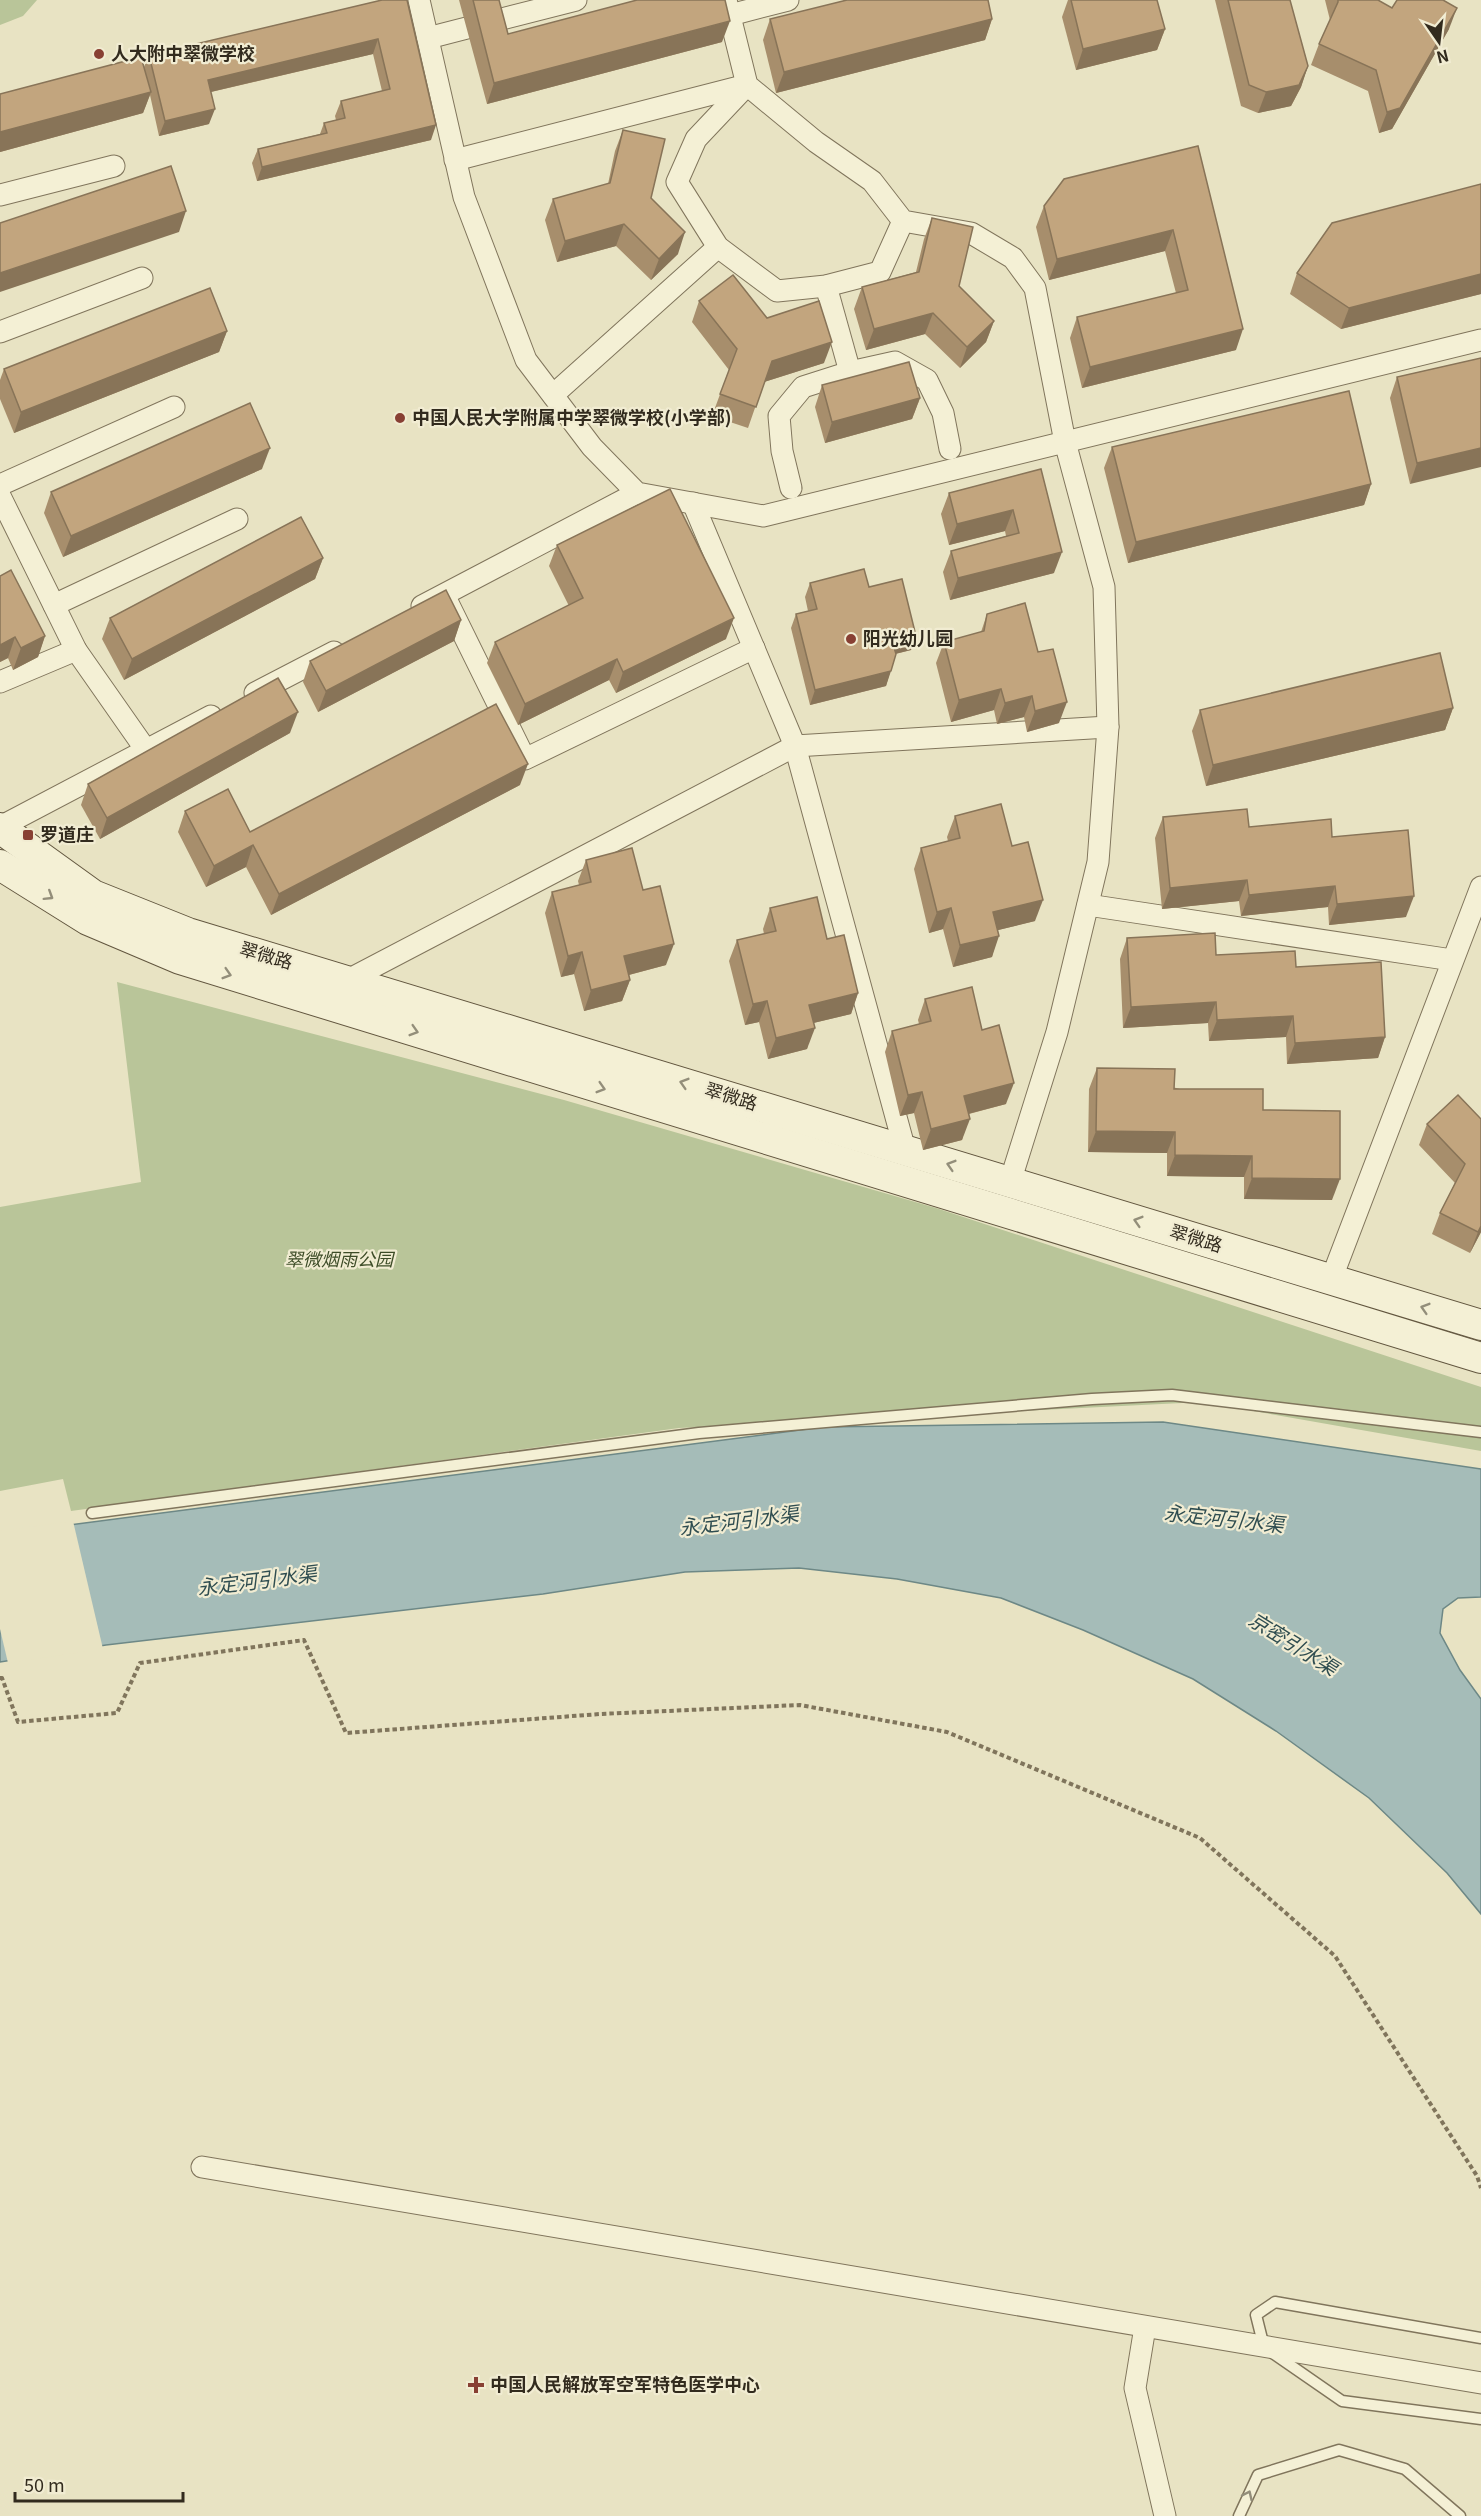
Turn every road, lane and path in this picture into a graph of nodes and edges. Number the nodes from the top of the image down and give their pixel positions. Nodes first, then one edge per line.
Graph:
1 (419, 0) edge
2 (576, 0) edge
3 (788, 0) edge
4 (728, 7) edge
5 (428, 38) junction
6 (747, 85) junction
7 (455, 160) junction
8 (114, 166) dead end
9 (0, 195) edge
10 (903, 221) junction
11 (718, 247) junction
12 (142, 278) dead end
13 (826, 286) junction
14 (0, 332) edge
15 (1481, 340) edge
16 (850, 372) junction
17 (553, 395) junction
18 (174, 407) dead end
19 (1065, 442) junction
20 (950, 449) dead end
21 (0, 485) edge
22 (791, 488) dead end
23 (637, 493) junction
24 (0, 496) edge
25 (693, 503) junction
26 (237, 519) dead end
27 (6, 524) edge
28 (444, 594) junction
29 (54, 605) junction
30 (401, 617) edge
31 (348, 645) edge
32 (754, 648) junction
33 (76, 650) junction
34 (0, 682) edge
35 (1108, 727) junction
36 (795, 746) junction
37 (146, 750) junction
38 (0, 828) edge
39 (0, 865) edge
40 (1481, 887) edge
41 (1088, 905) junction
42 (1452, 960) junction
43 (348, 980) junction
44 (905, 1150) junction
45 (1010, 1182) junction
46 (1331, 1280) junction
47 (1481, 1325) edge
48 (1481, 1358) edge
49 (1481, 1432) edge
50 (92, 1513) dead end
51 (0, 1678) edge
52 (202, 2167) dead end
53 (1481, 2188) edge
54 (1145, 2327) junction
55 (1481, 2338) edge
56 (1264, 2347) junction
57 (1481, 2383) edge
58 (1481, 2419) edge
59 (1165, 2516) edge
60 (1239, 2516) edge
61 (1460, 2516) edge

1 - 5 street
2 - 5 street
3 - 4 street
4 - 6 street
5 - 7 street
6 - 7 street
6 - 10 street
6 - 11 street
7 - 17 street
8 - 9 street
10 - 13 street
10 - 19 street
11 - 13 street
11 - 17 street
12 - 14 street
13 - 16 street
15 - 19 street
16 - 20 street
16 - 22 street
17 - 23 street
18 - 21 street
19 - 25 street
19 - 35 street
23 - 25 street
23 - 28 street
24 - 27 street
25 - 32 street
26 - 29 street
27 - 29 street
28 - 30 street
28 - 32 street
29 - 33 street
31 - 37 street
32 - 36 street
33 - 34 street
33 - 37 street
35 - 36 street
35 - 41 street
36 - 43 street
36 - 44 street
37 - 38 street
38 - 43 main road, 翠微路
39 -> 48 main road, 翠微路
40 - 42 street
41 - 42 street
41 - 45 street
42 - 46 street
44 -> 43 main road, 翠微路
45 -> 44 main road, 翠微路
46 -> 45 main road, 翠微路
47 -> 46 main road, 翠微路
49 - 50 lane
51 - 53 path
52 - 54 street
54 - 56 street
54 - 59 street
55 - 56 lane
56 - 57 street
56 - 58 lane
60 -> 61 lane

